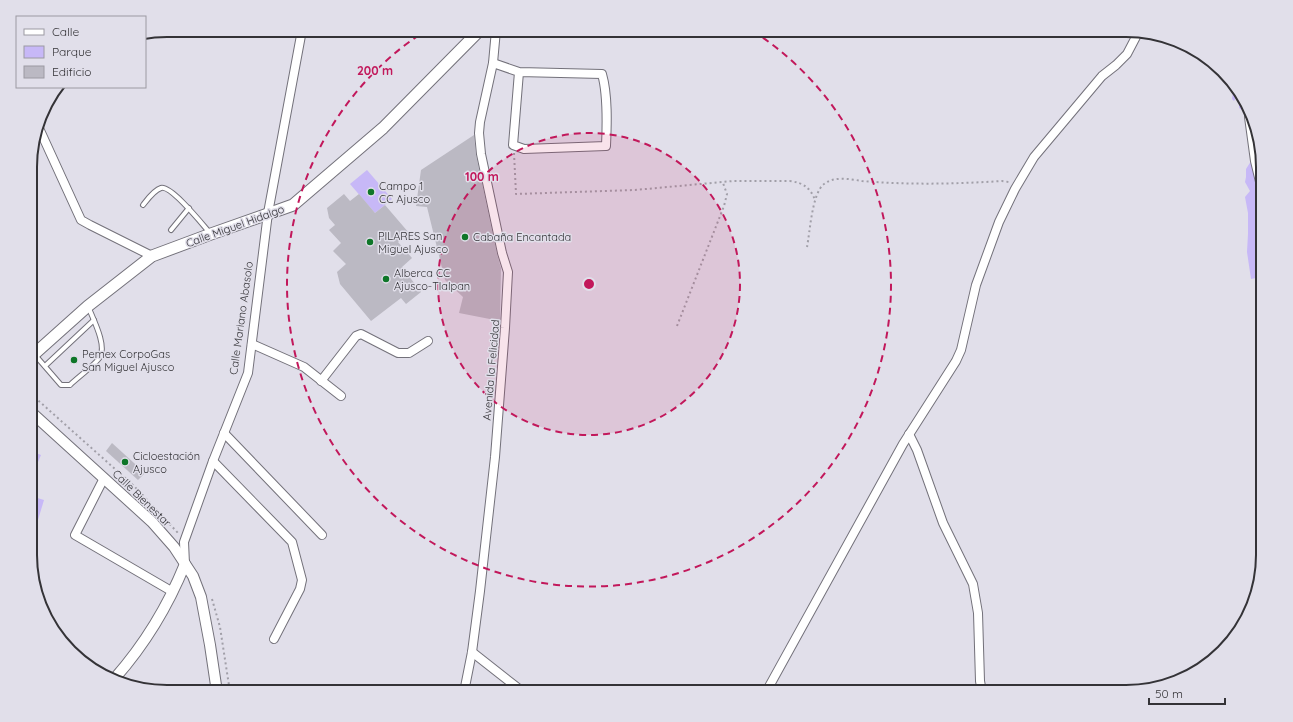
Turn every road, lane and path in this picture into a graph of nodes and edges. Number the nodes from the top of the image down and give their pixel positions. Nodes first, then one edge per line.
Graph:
1 (299, 37) edge
2 (473, 37) edge
3 (495, 37) edge
4 (1136, 38) edge
5 (493, 63) junction
6 (519, 72) junction
7 (1250, 130) edge
8 (41, 133) edge
9 (513, 145) junction
10 (1256, 168) edge
11 (723, 183) junction
12 (1018, 184) junction
13 (815, 200) junction
14 (143, 205) dead end
15 (189, 208) junction
16 (268, 213) junction
17 (171, 230) dead end
18 (211, 234) junction
19 (807, 247) dead end
20 (152, 256) junction
21 (88, 306) junction
22 (94, 320) junction
23 (677, 326) dead end
24 (428, 341) dead end
25 (252, 344) junction
26 (37, 351) edge
27 (37, 359) edge
28 (45, 366) junction
29 (321, 381) junction
30 (341, 396) dead end
31 (37, 399) edge
32 (37, 417) edge
33 (224, 432) junction
34 (910, 434) junction
35 (213, 461) junction
36 (104, 478) junction
37 (322, 535) dead end
38 (180, 536) dead end
39 (185, 564) junction
40 (173, 592) junction
41 (274, 639) dead end
42 (472, 652) junction
43 (117, 675) edge
44 (216, 685) edge
45 (465, 685) edge
46 (514, 685) edge
47 (770, 685) edge
48 (981, 685) edge

1 - 16 street, Calle Mariano Abasolo
2 - 16 main road, Calle Miguel Hidalgo
3 - 5 street, Avenida la Felicidad
4 - 12 street
5 - 6 street
5 - 42 street, Avenida la Felicidad
6 - 9 street
6 - 9 street
7 - 10 street
8 - 20 street
9 - 11 path
11 - 13 path
11 - 23 path
12 - 13 path
12 - 34 street
13 - 19 path
14 - 15 lane
15 - 17 lane
15 - 18 lane
16 - 18 main road, Calle Miguel Hidalgo
16 - 25 street, Calle Mariano Abasolo
18 - 20 main road, Calle Miguel Hidalgo
20 - 21 main road, Calle Miguel Hidalgo
21 - 22 lane
21 - 26 main road, Calle Miguel Hidalgo
22 - 28 lane
22 - 28 lane
24 - 29 street
25 - 29 street
25 - 33 street, Calle Mariano Abasolo
27 - 28 lane
29 - 30 street
31 - 38 path
32 - 36 street, Calle Bienestar
33 - 35 street, Calle Mariano Abasolo
33 - 37 street
34 - 47 street
34 - 48 street
35 - 39 street, Calle Mariano Abasolo
35 - 41 street
36 - 39 street, Calle Bienestar
36 - 40 street
39 - 40 street, Calle Mariano Abasolo
39 - 44 street, Calle Bienestar
40 - 43 street, Calle Mariano Abasolo
42 - 45 street, Avenida la Felicidad
42 - 46 street

